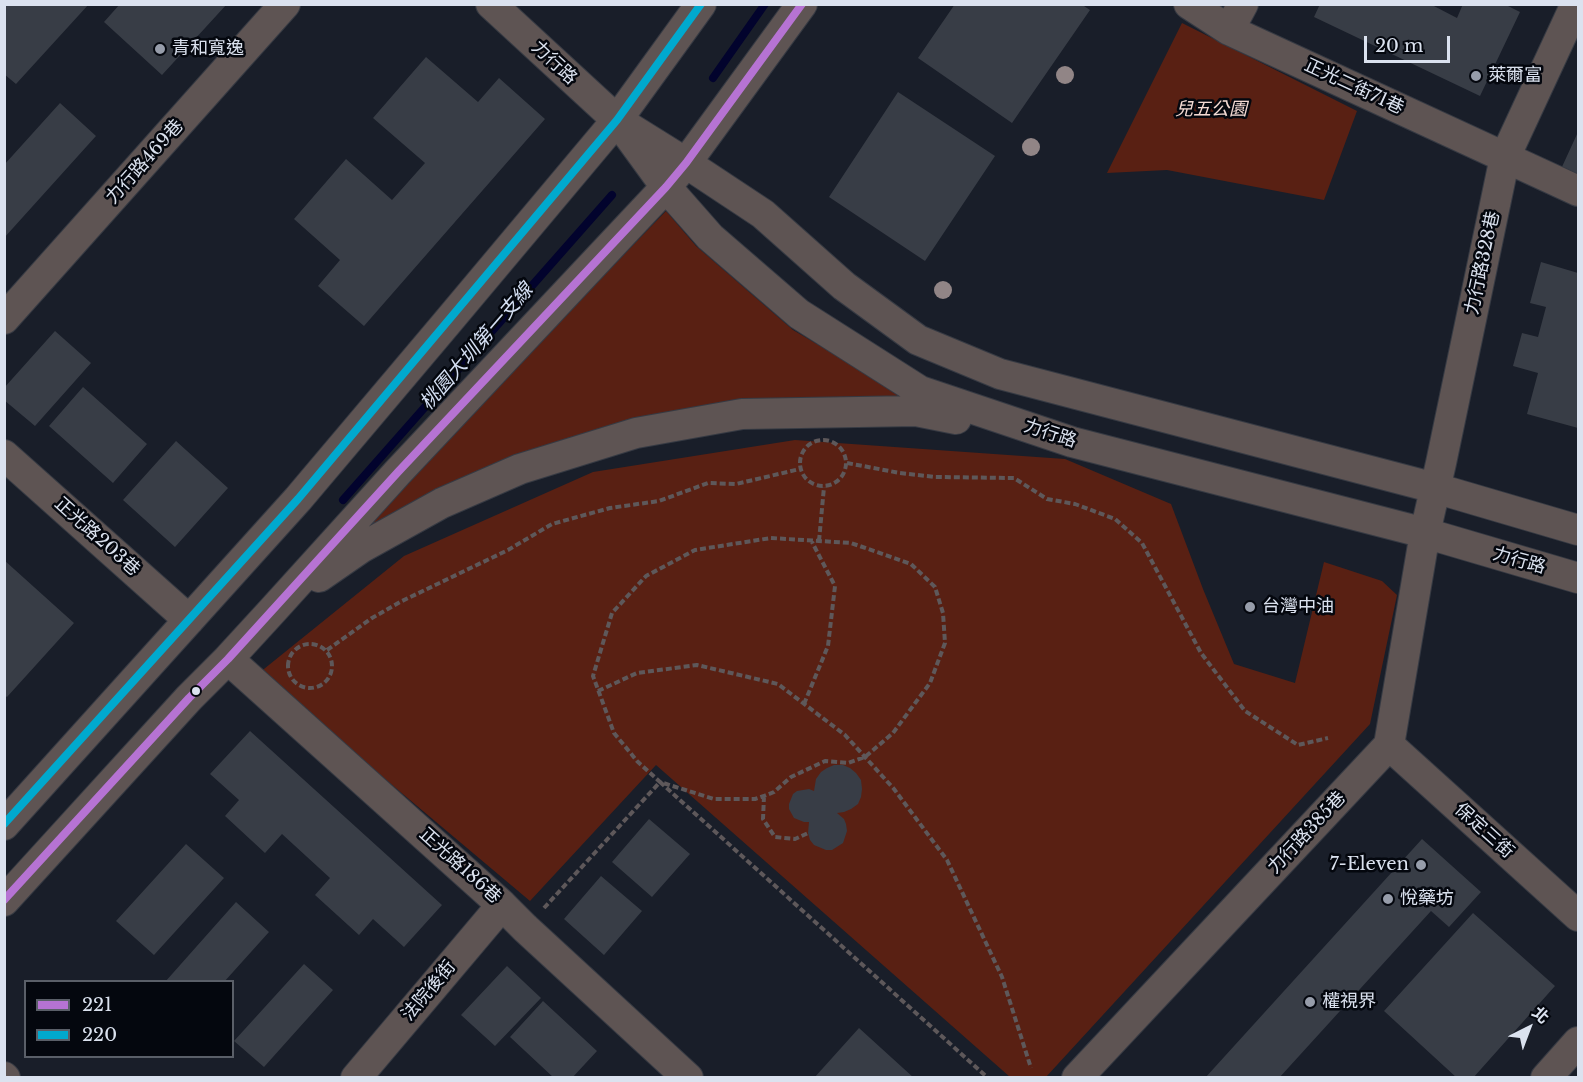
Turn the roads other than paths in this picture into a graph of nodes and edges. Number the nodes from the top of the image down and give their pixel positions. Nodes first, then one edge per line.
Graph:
1 (285, 4) edge
2 (491, 4) edge
3 (701, 4) edge
4 (802, 4) edge
5 (1189, 4) edge
6 (1243, 4) edge
7 (1576, 4) edge
8 (1229, 30) junction
9 (617, 120) junction
10 (1505, 157) junction
11 (686, 163) junction
12 (666, 187) junction
13 (1578, 191) edge
14 (4, 319) edge
15 (1072, 442) junction
16 (4, 455) edge
17 (1435, 488) junction
18 (1578, 530) edge
19 (1425, 533) junction
20 (1578, 578) edge
21 (273, 610) junction
22 (189, 620) junction
23 (228, 659) junction
24 (1389, 745) junction
25 (4, 825) edge
26 (4, 901) edge
27 (502, 905) junction
28 (1578, 916) edge
29 (1578, 1042) edge
30 (357, 1077) edge
31 (688, 1077) edge
32 (1077, 1077) edge
33 (1546, 1077) edge

1 - 14 street, 力行路469巷
2 - 9 street, 力行路
3 - 9 street
4 - 11 street
5 - 8 street, 正光二街71巷
6 - 8 street
7 - 10 street, 力行路328巷
8 - 10 street, 正光二街71巷
9 - 11 street, 力行路
9 - 12 street, 力行路
9 - 22 street
10 - 13 street, 正光二街71巷
10 - 17 street, 力行路328巷
11 - 12 street
11 - 17 street, 力行路
12 - 15 street, 力行路
12 - 21 street
15 - 19 street, 力行路
15 - 21 street
16 - 22 street, 正光路203巷
17 - 18 street, 力行路
17 - 19 street, 力行路328巷
19 - 20 street, 力行路
19 - 24 street
21 - 23 street
22 - 25 street
23 - 26 street
23 - 27 street, 正光路186巷
24 - 28 street, 保定三街
24 - 32 street, 力行路385巷
27 - 30 street, 法院後街
27 - 31 street, 正光路186巷
29 - 33 street

